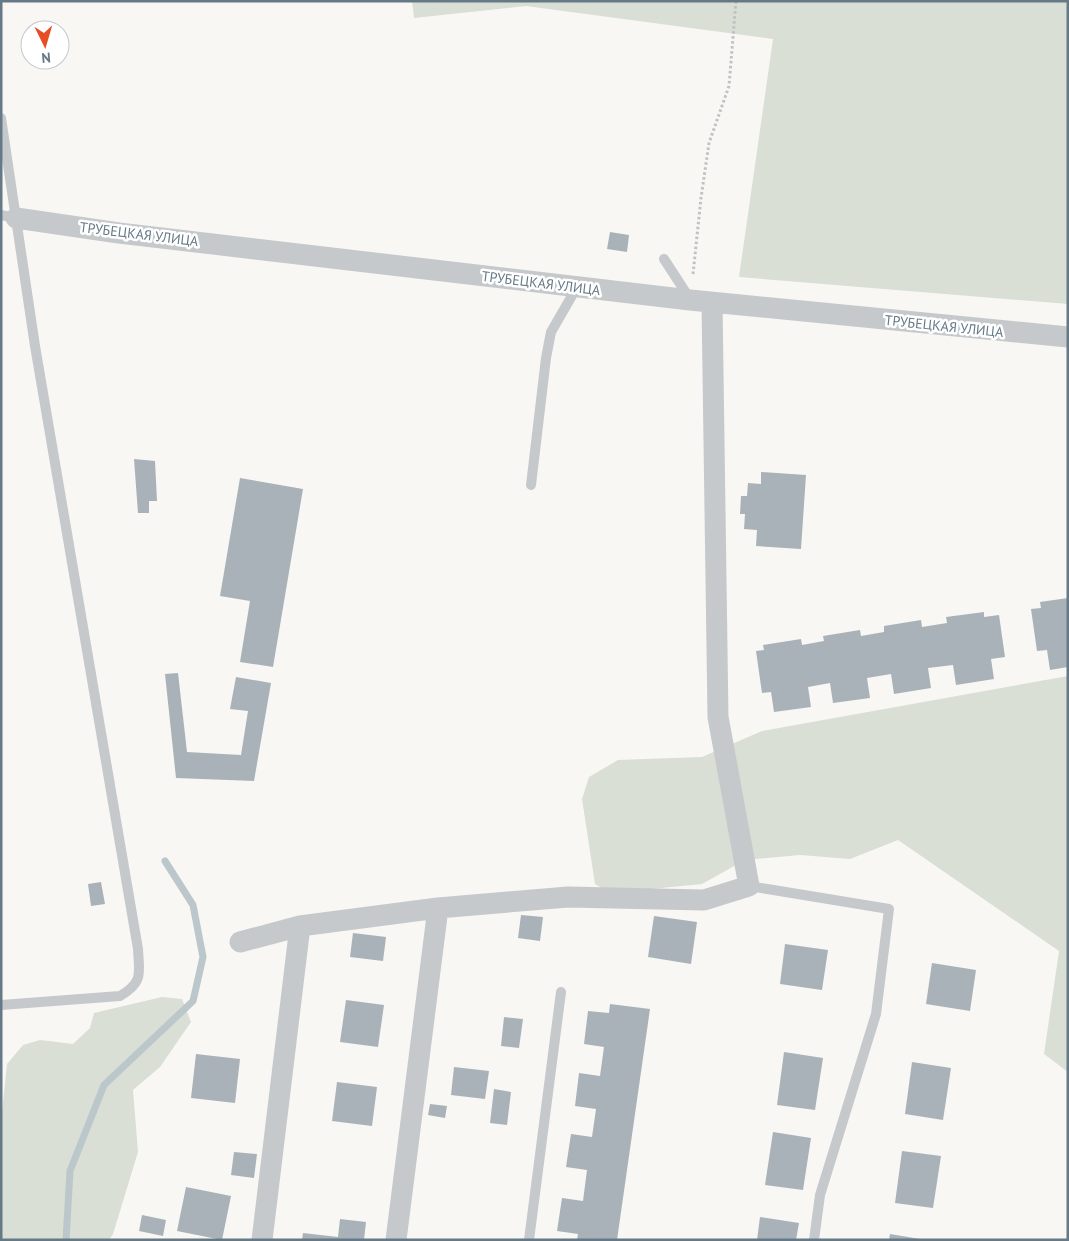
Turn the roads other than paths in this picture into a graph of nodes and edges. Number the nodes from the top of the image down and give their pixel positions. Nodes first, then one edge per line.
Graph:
1 (1, 118) edge
2 (9, 216) edge
3 (664, 259) dead end
4 (577, 287) junction
5 (690, 300) junction
6 (712, 303) junction
7 (1068, 337) edge
8 (531, 485) dead end
9 (749, 886) junction
10 (438, 908) junction
11 (300, 926) junction
12 (240, 942) dead end
13 (561, 992) dead end
14 (1, 1005) edge
15 (262, 1240) edge
16 (396, 1240) edge
17 (528, 1240) edge
18 (814, 1240) edge

1 - 2 lane
2 - 4 street, ТРУБЕЦКАЯ УЛИЦА
2 - 14 lane
3 - 5 lane
4 - 5 street, ТРУБЕЦКАЯ УЛИЦА
4 - 8 lane
5 - 6 street, ТРУБЕЦКАЯ УЛИЦА
6 - 7 street, ТРУБЕЦКАЯ УЛИЦА
6 - 9 street
9 - 10 street
9 - 18 lane
10 - 11 street
10 - 16 street
11 - 12 street
11 - 15 street
13 - 17 lane

